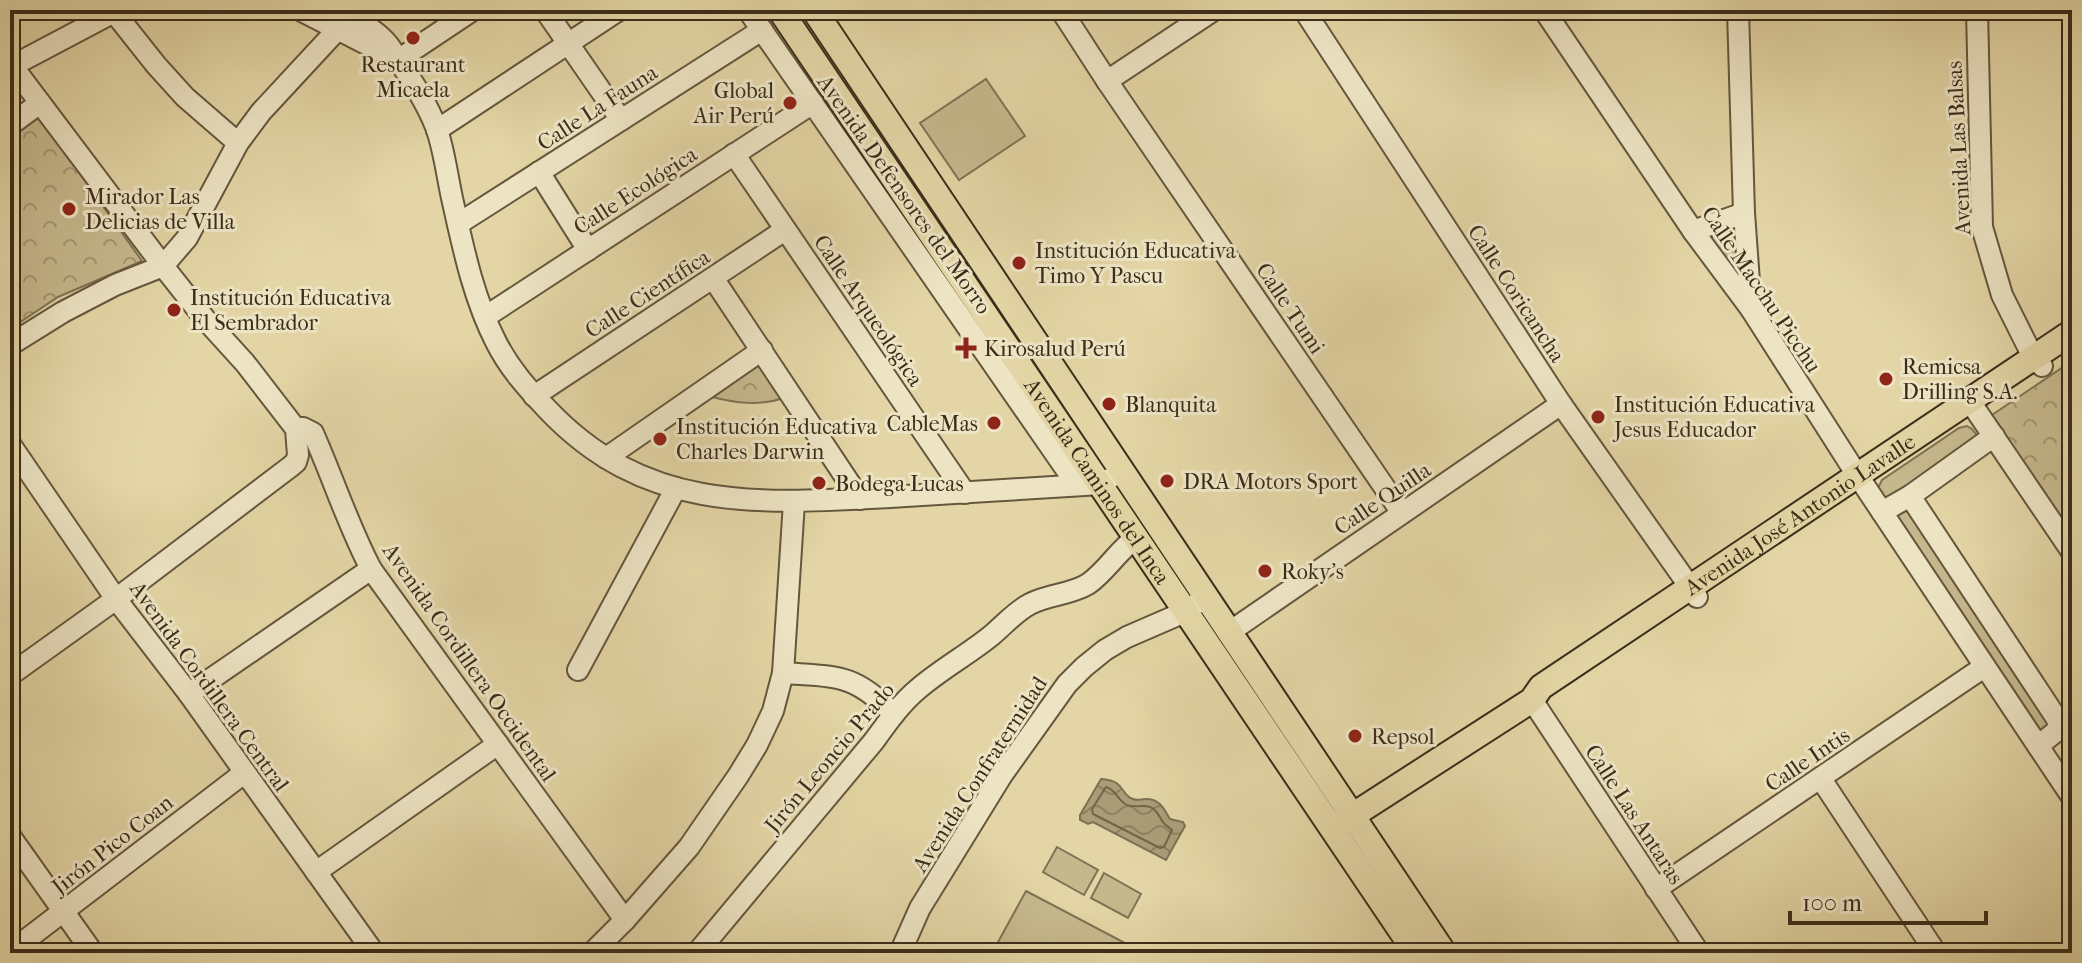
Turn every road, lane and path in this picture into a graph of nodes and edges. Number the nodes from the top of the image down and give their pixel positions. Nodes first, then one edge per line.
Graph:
1 (300, 10) edge
2 (473, 10) edge
3 (545, 10) edge
4 (619, 10) edge
5 (748, 10) edge
6 (780, 10) edge
7 (814, 10) edge
8 (1061, 10) edge
9 (1214, 10) edge
10 (1304, 10) edge
11 (1544, 10) edge
12 (1738, 10) edge
13 (1977, 10) edge
14 (116, 11) edge
15 (340, 15) edge
16 (762, 30) junction
17 (568, 44) junction
18 (398, 60) junction
19 (11, 65) edge
20 (1107, 81) junction
21 (40, 103) junction
22 (813, 103) junction
23 (621, 120) junction
24 (10, 125) edge
25 (437, 130) junction
26 (238, 143) junction
27 (734, 154) junction
28 (539, 172) junction
29 (1744, 213) junction
30 (458, 224) junction
31 (785, 230) junction
32 (1693, 231) junction
33 (588, 250) junction
34 (163, 266) junction
35 (713, 278) junction
36 (1751, 309) junction
37 (485, 317) junction
38 (2072, 332) edge
39 (10, 345) edge
40 (2072, 346) edge
41 (762, 350) junction
42 (2038, 362) junction
43 (534, 396) junction
44 (1561, 404) junction
45 (1972, 405) junction
46 (296, 429) junction
47 (1994, 436) junction
48 (10, 444) edge
49 (606, 458) junction
50 (1123, 472) junction
51 (1860, 480) junction
52 (1089, 484) junction
53 (676, 488) junction
54 (965, 493) junction
55 (1910, 496) junction
56 (860, 499) junction
57 (794, 502) junction
58 (1882, 512) junction
59 (1402, 513) junction
60 (1137, 537) junction
61 (2072, 552) edge
62 (371, 569) junction
63 (1694, 592) junction
64 (1207, 596) junction
65 (116, 599) junction
66 (1187, 611) junction
67 (1231, 631) junction
68 (1984, 667) junction
69 (578, 670) dead end
70 (783, 673) junction
71 (10, 675) edge
72 (189, 694) junction
73 (1532, 700) junction
74 (894, 714) junction
75 (498, 744) junction
76 (2038, 746) junction
77 (2065, 772) edge
78 (244, 773) junction
79 (1821, 779) junction
80 (2072, 797) edge
81 (1343, 822) junction
82 (10, 836) edge
83 (316, 872) junction
84 (1656, 889) junction
85 (63, 912) junction
86 (625, 920) junction
87 (10, 952) edge
88 (93, 953) edge
89 (374, 953) edge
90 (592, 953) edge
91 (697, 953) edge
92 (900, 953) edge
93 (1416, 953) edge
94 (1444, 953) edge
95 (1699, 953) edge
96 (1936, 953) edge

1 - 15 street
2 - 18 street
3 - 17 street
4 - 17 street
5 - 16 street, Avenida Defensores del Morro
6 - 52 main road, Avenida Caminos del Inca
7 - 50 main road, Avenida Caminos del Inca
8 - 20 street, Calle Tumi
9 - 20 street
10 - 44 street, Calle Coricancha
11 - 32 street, Calle Macchu Picchu
12 - 29 street
13 - 42 street, Avenida Las Balsas
14 - 19 street
14 - 26 street
15 - 18 street
15 - 26 street
16 - 22 street, Avenida Defensores del Morro
16 - 23 street, Calle La Fauna
17 - 23 street
17 - 25 street
18 - 25 street
19 - 21 street, Avenida Cordillera Occidental
20 - 59 street, Calle Tumi
21 - 24 street
21 - 34 street, Avenida Cordillera Occidental
22 - 27 street, Calle Ecológica
22 - 52 street, Avenida Defensores del Morro
23 - 28 street, Calle La Fauna
25 - 30 street
26 - 34 street
27 - 31 street, Calle Arqueológica
27 - 33 street, Calle Ecológica
28 - 30 street, Calle La Fauna
28 - 33 street
29 - 32 street
29 - 36 street
30 - 37 street
31 - 35 street, Calle Científica
31 - 54 street, Calle Arqueológica
32 - 36 street, Calle Macchu Picchu
33 - 37 street, Calle Ecológica
34 - 39 street
34 - 46 street, Avenida Cordillera Occidental
35 - 41 street
35 - 43 street, Calle Científica
36 - 51 street, Calle Macchu Picchu
37 - 43 street
38 - 42 main road, Avenida José Antonio Lavalle
40 - 42 main road, Avenida José Antonio Lavalle
41 - 49 street
41 - 56 street
42 - 45 main road, Avenida José Antonio Lavalle
43 - 49 street
44 - 59 street, Calle Quilla
44 - 63 street, Calle Coricancha
45 - 47 street
45 - 51 main road, Avenida José Antonio Lavalle
46 - 62 street, Avenida Cordillera Occidental
46 - 65 street
47 - 55 street
47 - 61 street
48 - 65 street, Avenida Cordillera Central
49 - 53 street
50 - 52 street
50 - 64 main road, Avenida Caminos del Inca
51 - 58 street, Calle Macchu Picchu
51 - 63 main road, Avenida José Antonio Lavalle
52 - 54 street
52 - 60 main road, Avenida Caminos del Inca
53 - 57 street
53 - 69 street
54 - 56 street
55 - 58 street
55 - 76 street
56 - 57 street
57 - 70 street
58 - 68 street, Calle Macchu Picchu
59 - 67 street, Calle Quilla
60 - 66 main road, Avenida Caminos del Inca
60 - 74 street, Jirón Leoncio Prado
62 - 72 street
62 - 75 street, Avenida Cordillera Occidental
63 - 73 main road, Avenida José Antonio Lavalle
64 - 66 street, Avenida Confraternidad
64 - 67 main road, Avenida Caminos del Inca
65 - 71 street
65 - 72 street, Avenida Cordillera Central
66 - 81 main road, Avenida Caminos del Inca
66 - 92 street, Avenida Confraternidad
67 - 81 main road, Avenida Caminos del Inca
68 - 76 street, Calle Macchu Picchu
68 - 79 street, Calle Intis
70 - 74 street
70 - 86 street
72 - 78 street, Avenida Cordillera Central
73 - 81 main road, Avenida José Antonio Lavalle
73 - 84 street, Calle Las Antaras
74 - 91 street, Jirón Leoncio Prado
75 - 83 street
75 - 86 street, Avenida Cordillera Occidental
76 - 77 street, Calle Macchu Picchu
77 - 80 street, Calle Macchu Picchu
78 - 83 street, Avenida Cordillera Central
78 - 85 street, Jirón Pico Coan
79 - 84 street, Calle Intis
79 - 96 street
81 - 93 main road, Avenida Caminos del Inca
81 - 94 main road, Avenida Caminos del Inca
82 - 85 street
83 - 89 street, Avenida Cordillera Central
84 - 95 street, Calle Las Antaras
85 - 87 street, Jirón Pico Coan
85 - 88 street
86 - 90 street

